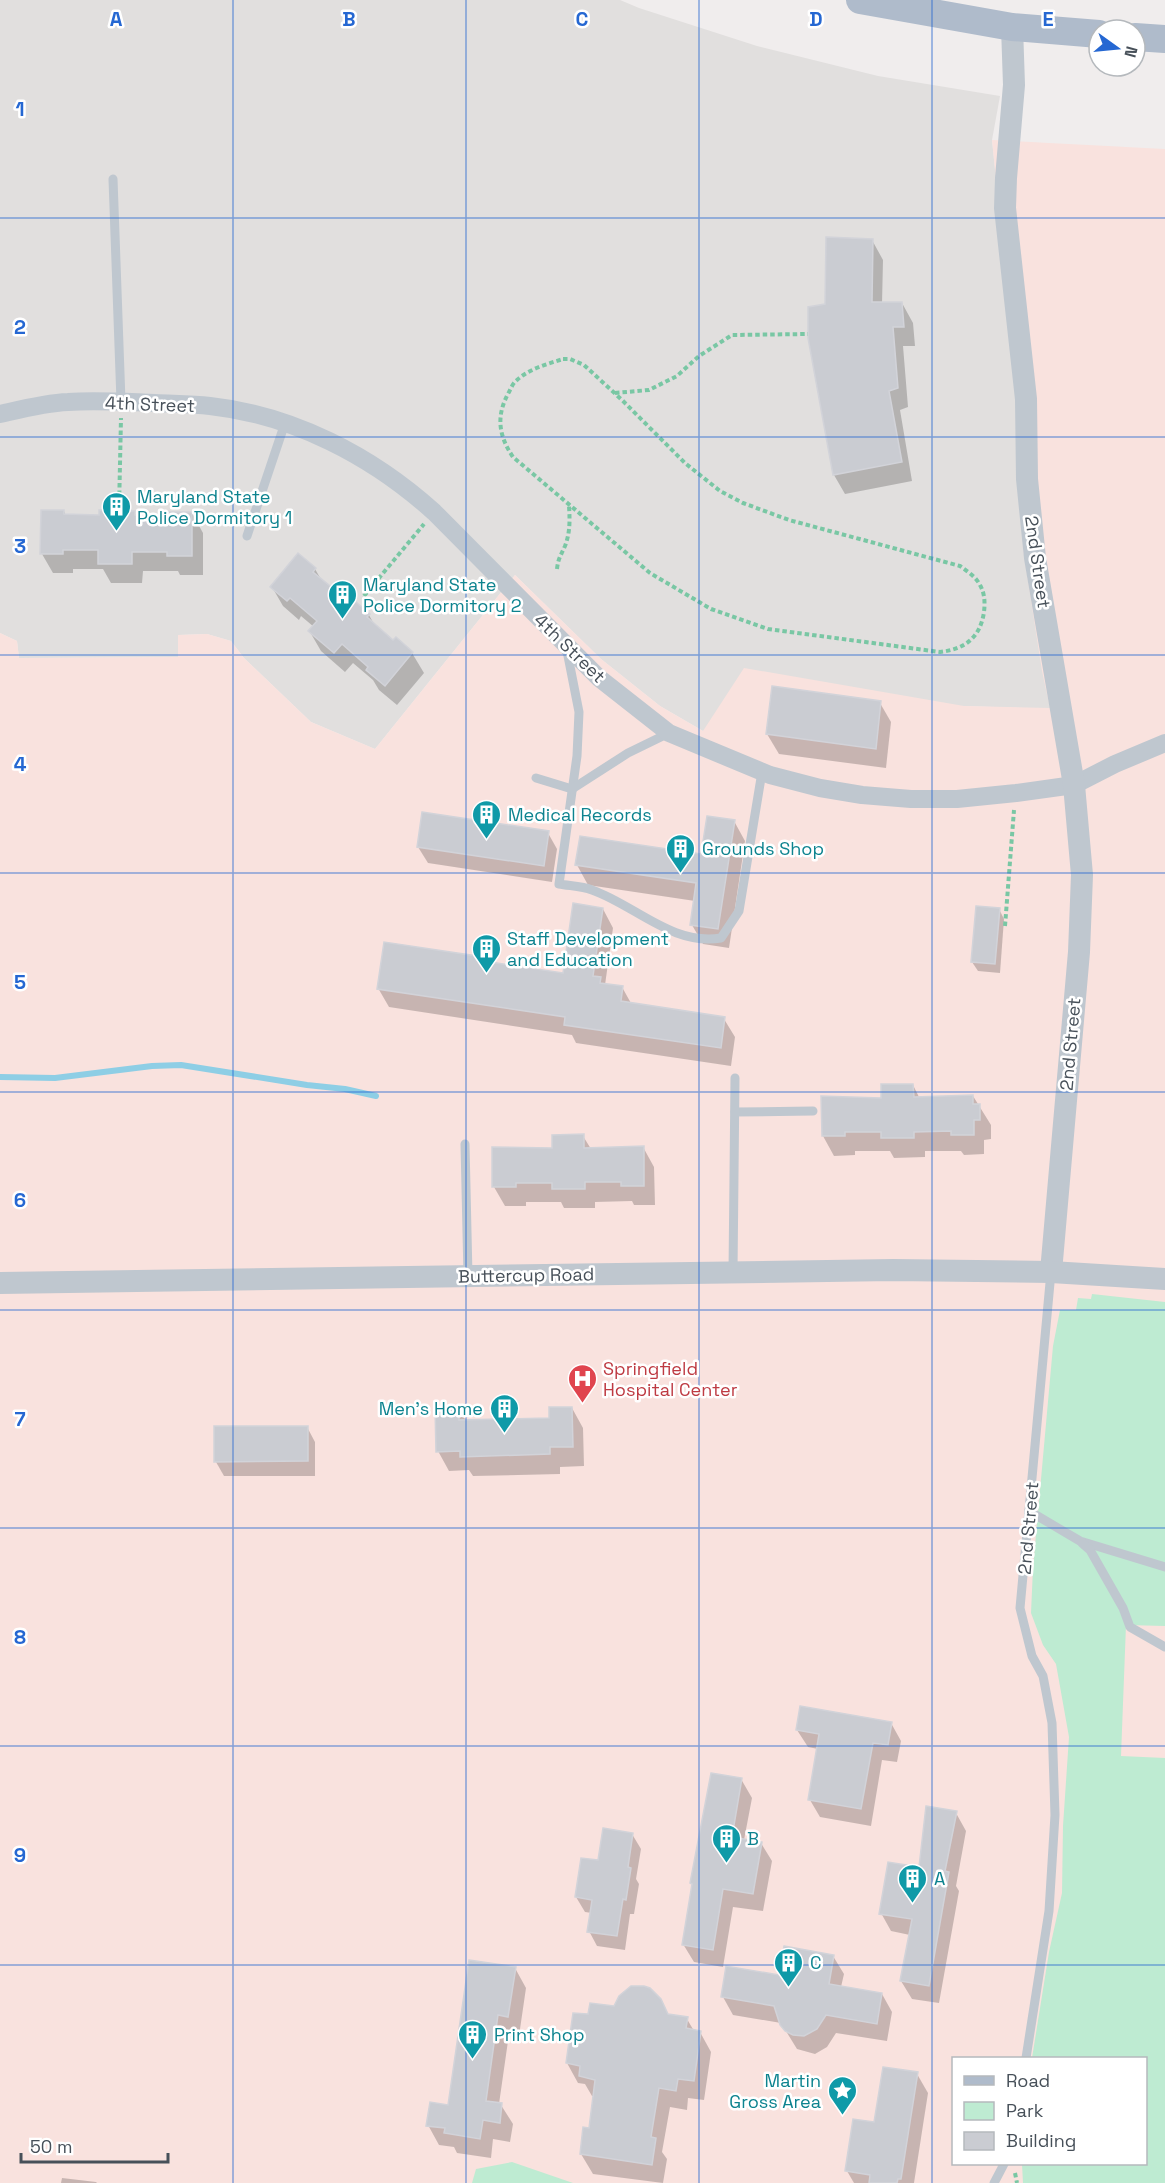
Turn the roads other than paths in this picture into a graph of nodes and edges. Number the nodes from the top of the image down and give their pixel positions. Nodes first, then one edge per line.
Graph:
1 (860, 0) edge
2 (1012, 27) junction
3 (1087, 33) edge
4 (1147, 38) edge
5 (1165, 39) edge
6 (113, 179) dead end
7 (121, 401) junction
8 (0, 414) edge
9 (285, 423) junction
10 (247, 536) dead end
11 (566, 645) junction
12 (669, 733) junction
13 (1165, 743) edge
14 (762, 772) junction
15 (536, 778) dead end
16 (1074, 785) junction
17 (572, 789) junction
18 (735, 1078) dead end
19 (813, 1111) dead end
20 (735, 1112) junction
21 (465, 1144) dead end
22 (733, 1272) junction
23 (1051, 1272) junction
24 (468, 1276) junction
25 (1165, 1279) edge
26 (0, 1283) edge
27 (1029, 1511) junction
28 (1080, 1541) junction
29 (1165, 1568) edge
30 (1165, 1647) edge
31 (1026, 2057) edge
32 (1003, 2165) edge
33 (994, 2183) edge

1 - 2 main road
2 - 3 main road
2 - 16 street, 2nd Street
4 - 5 main road
6 - 7 lane
7 - 8 street, 4th Street
7 - 9 street, 4th Street
9 - 10 lane
9 - 11 street, 4th Street
11 - 12 street, 4th Street
11 - 17 lane
12 - 14 street, 4th Street
12 - 17 lane
13 - 16 street, 4th Street
14 - 16 street, 4th Street
14 - 17 lane
15 - 17 lane
16 - 23 street, 2nd Street
18 - 20 lane
19 - 20 lane
20 - 22 lane
21 - 24 lane
22 - 23 street, Buttercup Road
22 - 24 street, Buttercup Road
23 - 25 street, Buttercup Road
23 - 27 lane, 2nd Street
24 - 26 street, Buttercup Road
27 - 28 lane
27 - 31 lane, 2nd Street
28 - 29 lane
28 - 30 lane
32 - 33 lane

